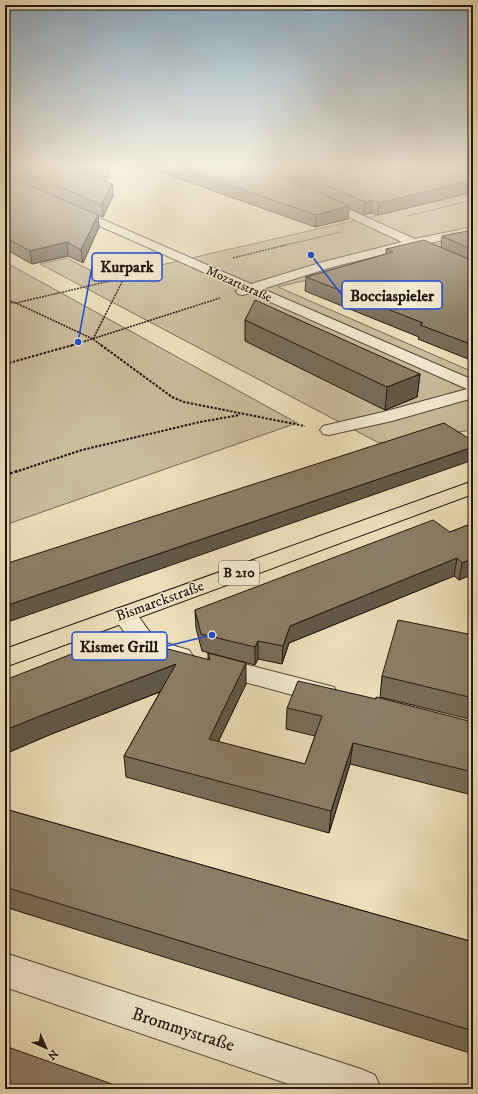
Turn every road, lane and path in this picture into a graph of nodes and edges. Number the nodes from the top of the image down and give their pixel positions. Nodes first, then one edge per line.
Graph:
1 (91, 218) edge
2 (359, 218) edge
3 (387, 218) edge
4 (368, 222) junction
5 (473, 230) edge
6 (412, 243) junction
7 (200, 266) junction
8 (158, 270) dead end
9 (473, 270) edge
10 (123, 279) junction
11 (244, 290) junction
12 (5, 300) edge
13 (16, 303) junction
14 (93, 339) junction
15 (5, 364) edge
16 (473, 386) edge
17 (473, 393) edge
18 (242, 415) junction
19 (330, 430) joint
20 (5, 475) edge
21 (473, 487) edge
22 (124, 615) junction
23 (5, 658) edge
24 (345, 699) edge
25 (5, 970) edge
26 (360, 1089) edge

1 - 7 street, Mozartstraße
2 - 4 street
3 - 4 path
4 - 6 street
4 - 7 path
5 - 6 street
6 - 9 street
6 - 11 street
7 - 11 street, Mozartstraße
8 - 10 path
10 - 13 path
10 - 14 path
11 - 14 path
11 - 16 street, Mozartstraße
12 - 13 path
13 - 14 path
14 - 15 path
14 - 18 path
17 - 19 street
18 - 19 path
18 - 20 path
21 - 22 main road, Bismarckstraße / B 210
22 - 23 main road, Bismarckstraße / B 210
22 - 24 street
25 - 26 street, Brommystraße

